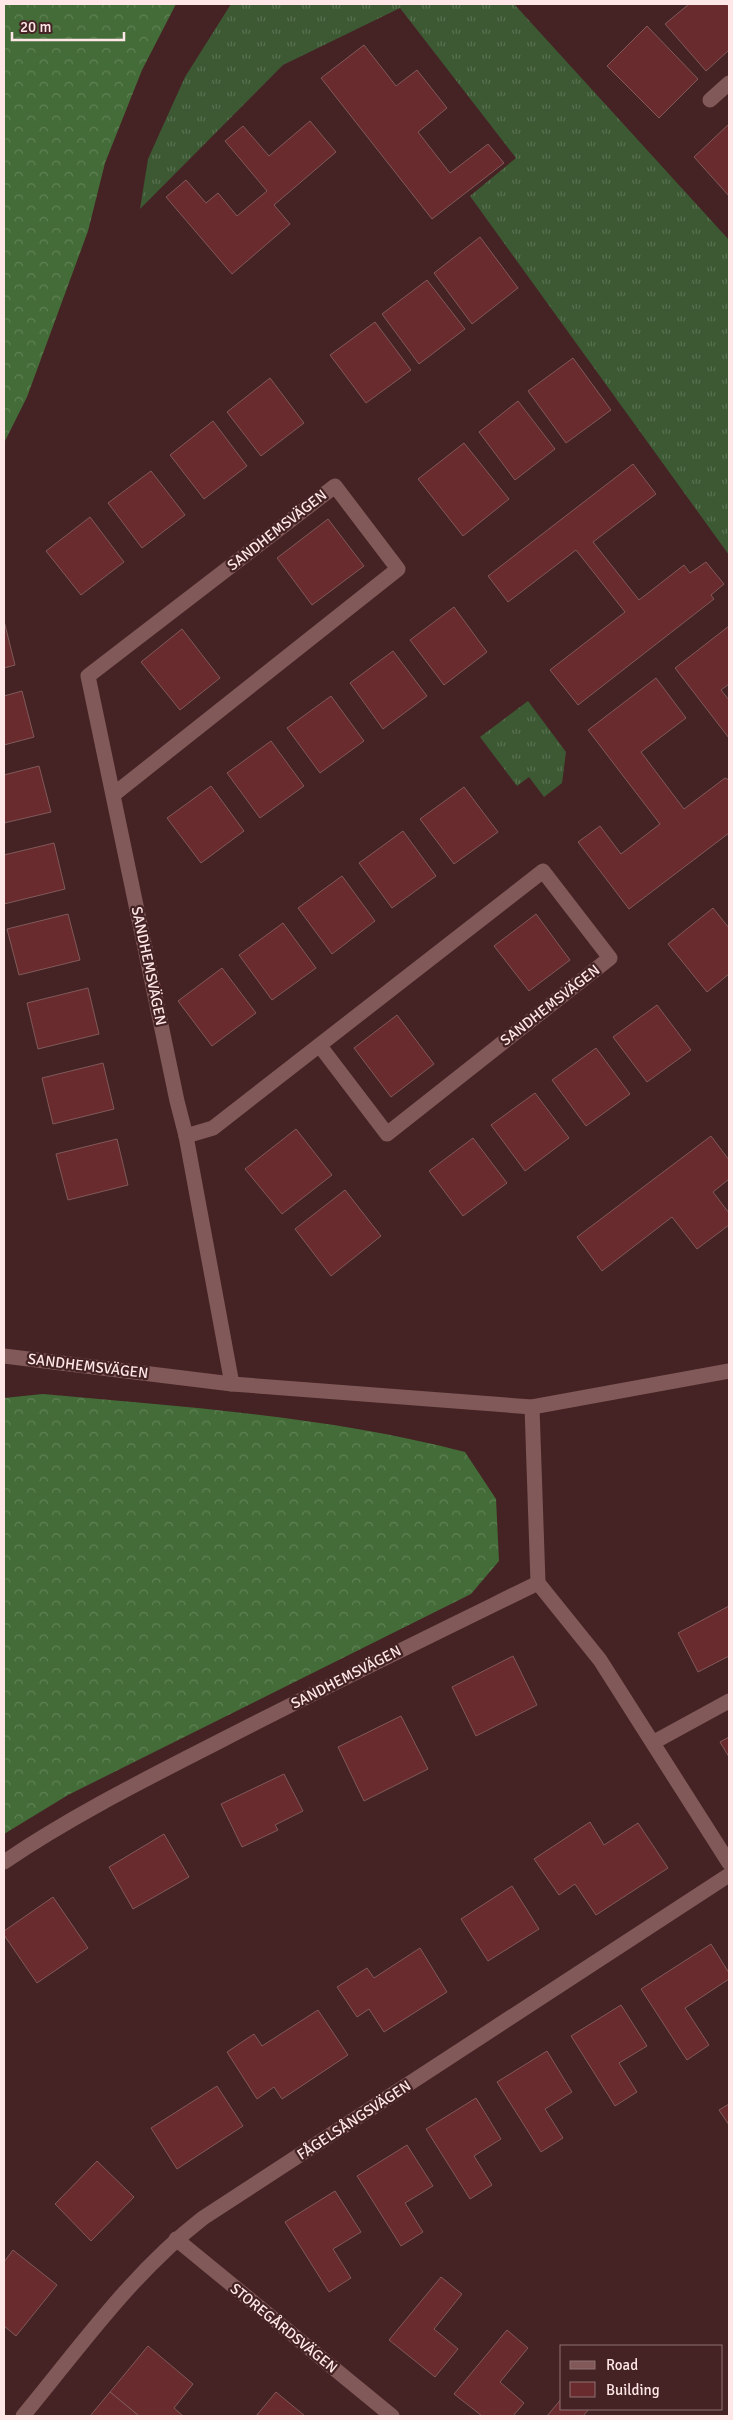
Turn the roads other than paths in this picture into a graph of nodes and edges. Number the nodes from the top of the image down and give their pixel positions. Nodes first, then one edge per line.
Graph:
1 (729, 83) edge
2 (710, 100) dead end
3 (113, 795) junction
4 (320, 1046) junction
5 (186, 1136) junction
6 (4, 1356) edge
7 (729, 1371) edge
8 (232, 1384) junction
9 (532, 1407) junction
10 (538, 1583) junction
11 (729, 1701) edge
12 (654, 1742) junction
13 (4, 1862) edge
14 (729, 1863) edge
15 (729, 1875) edge
16 (176, 2239) junction
17 (23, 2416) edge
18 (392, 2416) edge

1 - 2 street
3 - 3 street, SANDHEMSVÄGEN
3 - 5 street, SANDHEMSVÄGEN
4 - 4 street, SANDHEMSVÄGEN
4 - 5 street, SANDHEMSVÄGEN
5 - 8 street, SANDHEMSVÄGEN
6 - 8 street, SANDHEMSVÄGEN
7 - 9 street, SANDHEMSVÄGEN
8 - 9 street, SANDHEMSVÄGEN
9 - 10 street
10 - 12 street
10 - 13 street, SANDHEMSVÄGEN
11 - 12 street
12 - 14 street
15 - 16 street, FÅGELSÅNGSVÄGEN
16 - 17 street, FÅGELSÅNGSVÄGEN
16 - 18 street, STOREGÅRDSVÄGEN

